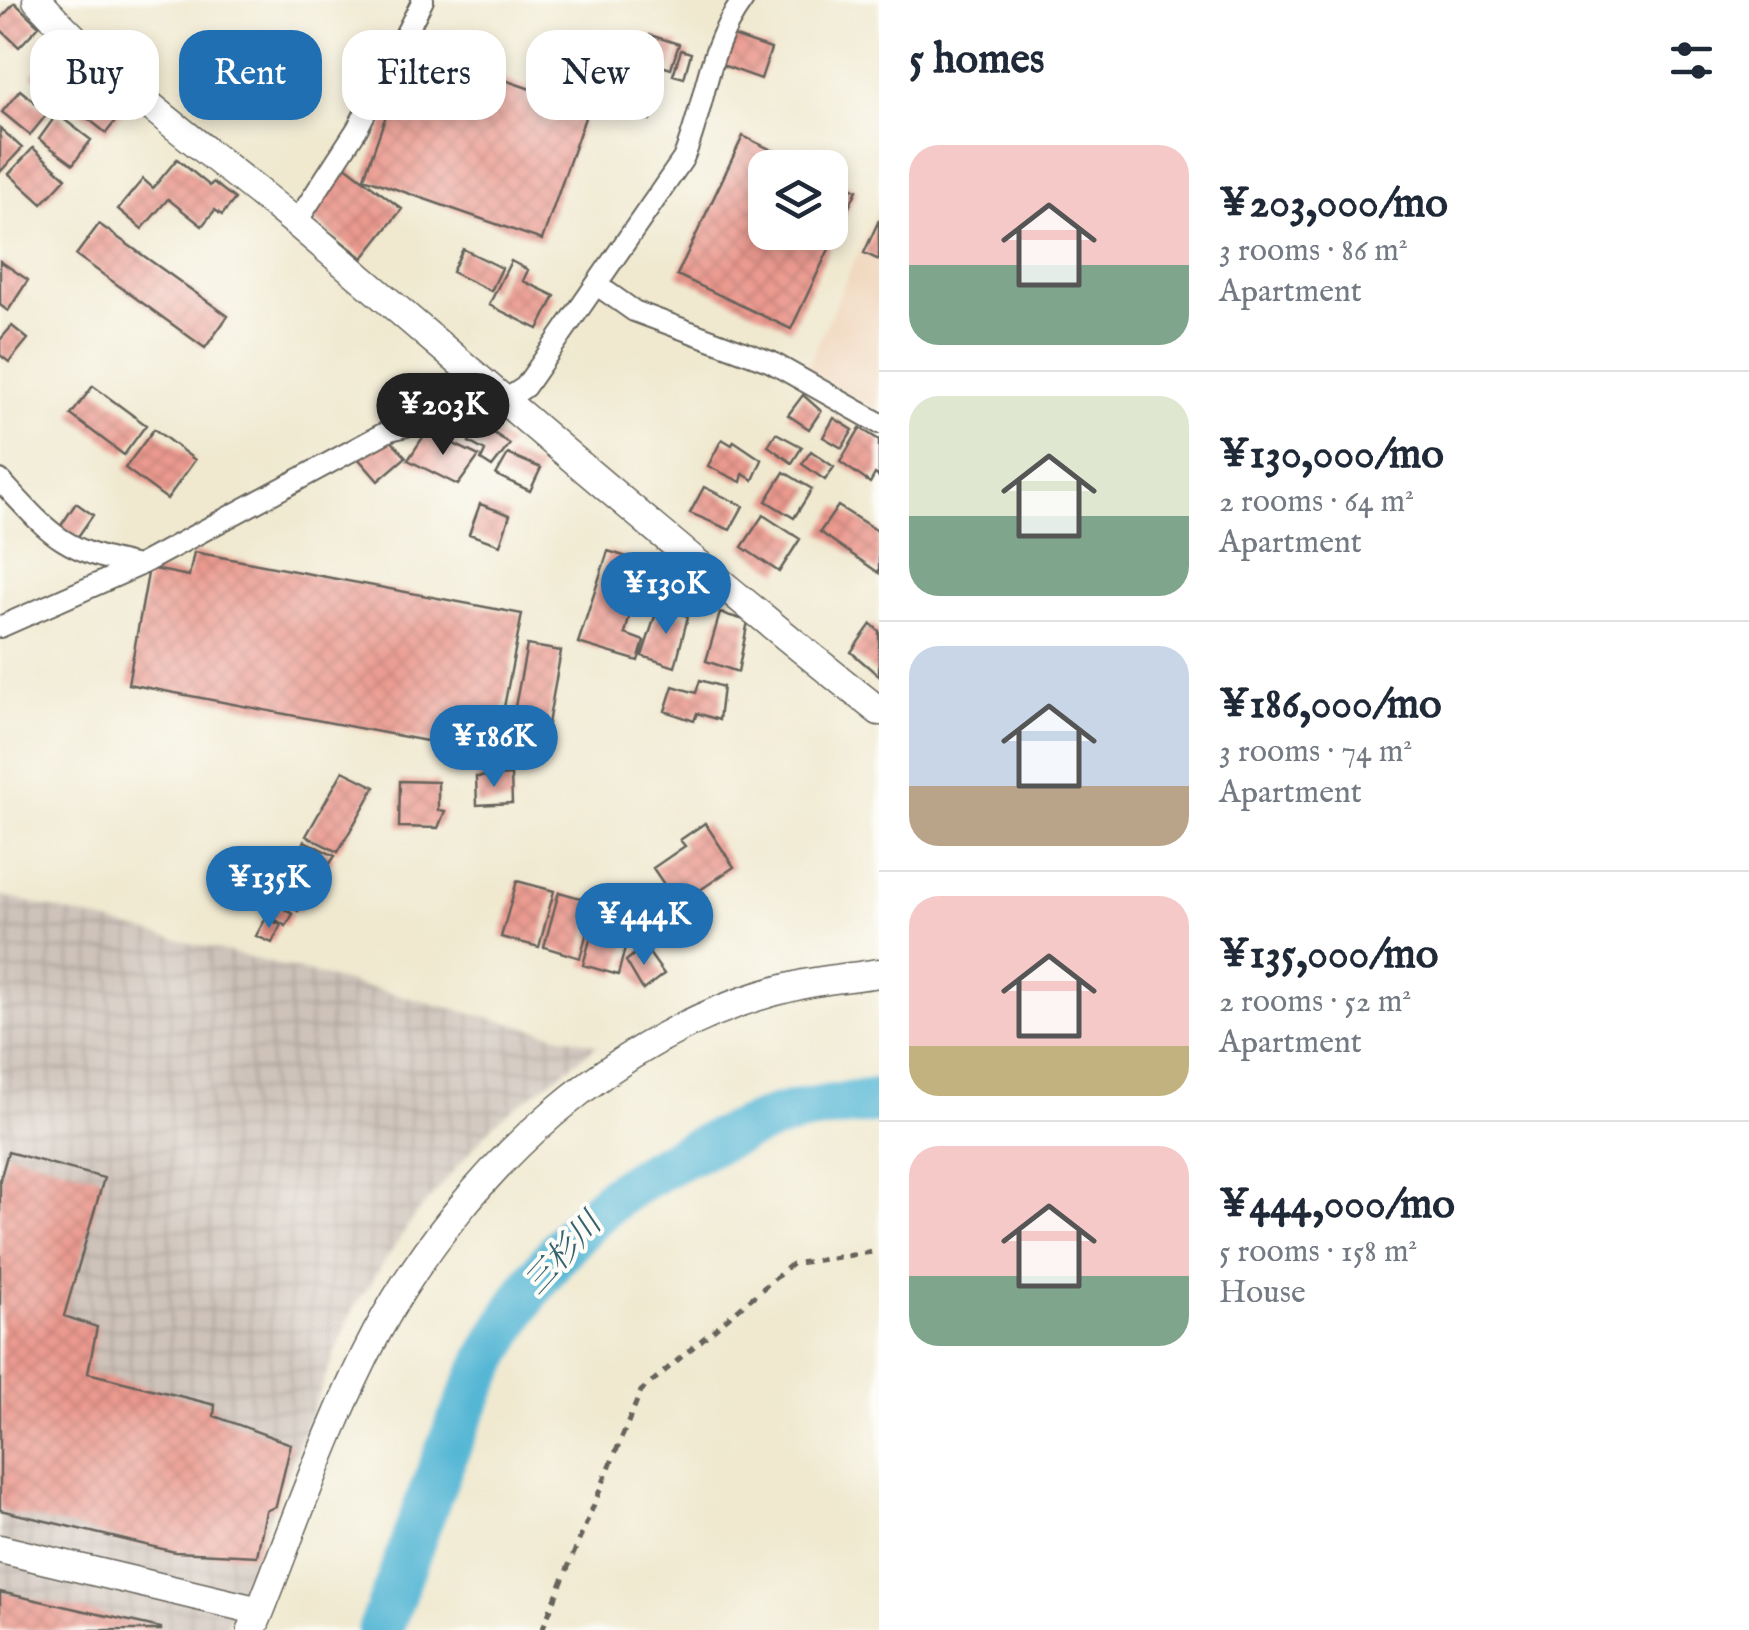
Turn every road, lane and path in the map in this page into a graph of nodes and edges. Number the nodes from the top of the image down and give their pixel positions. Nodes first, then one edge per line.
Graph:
1 (37, 0) edge
2 (423, 0) edge
3 (743, 0) edge
4 (296, 224) junction
5 (598, 285) junction
6 (502, 402) junction
7 (879, 423) edge
8 (0, 480) edge
9 (138, 566) junction
10 (0, 627) edge
11 (879, 711) edge
12 (879, 973) edge
13 (879, 1251) edge
14 (0, 1549) edge
15 (256, 1620) edge
16 (542, 1630) edge

1 - 4 street
2 - 4 street
3 - 5 street
4 - 6 street
5 - 6 street
5 - 7 street
6 - 9 street
6 - 11 street
8 - 9 street
9 - 10 street
12 - 15 street
13 - 16 path
14 - 15 street

